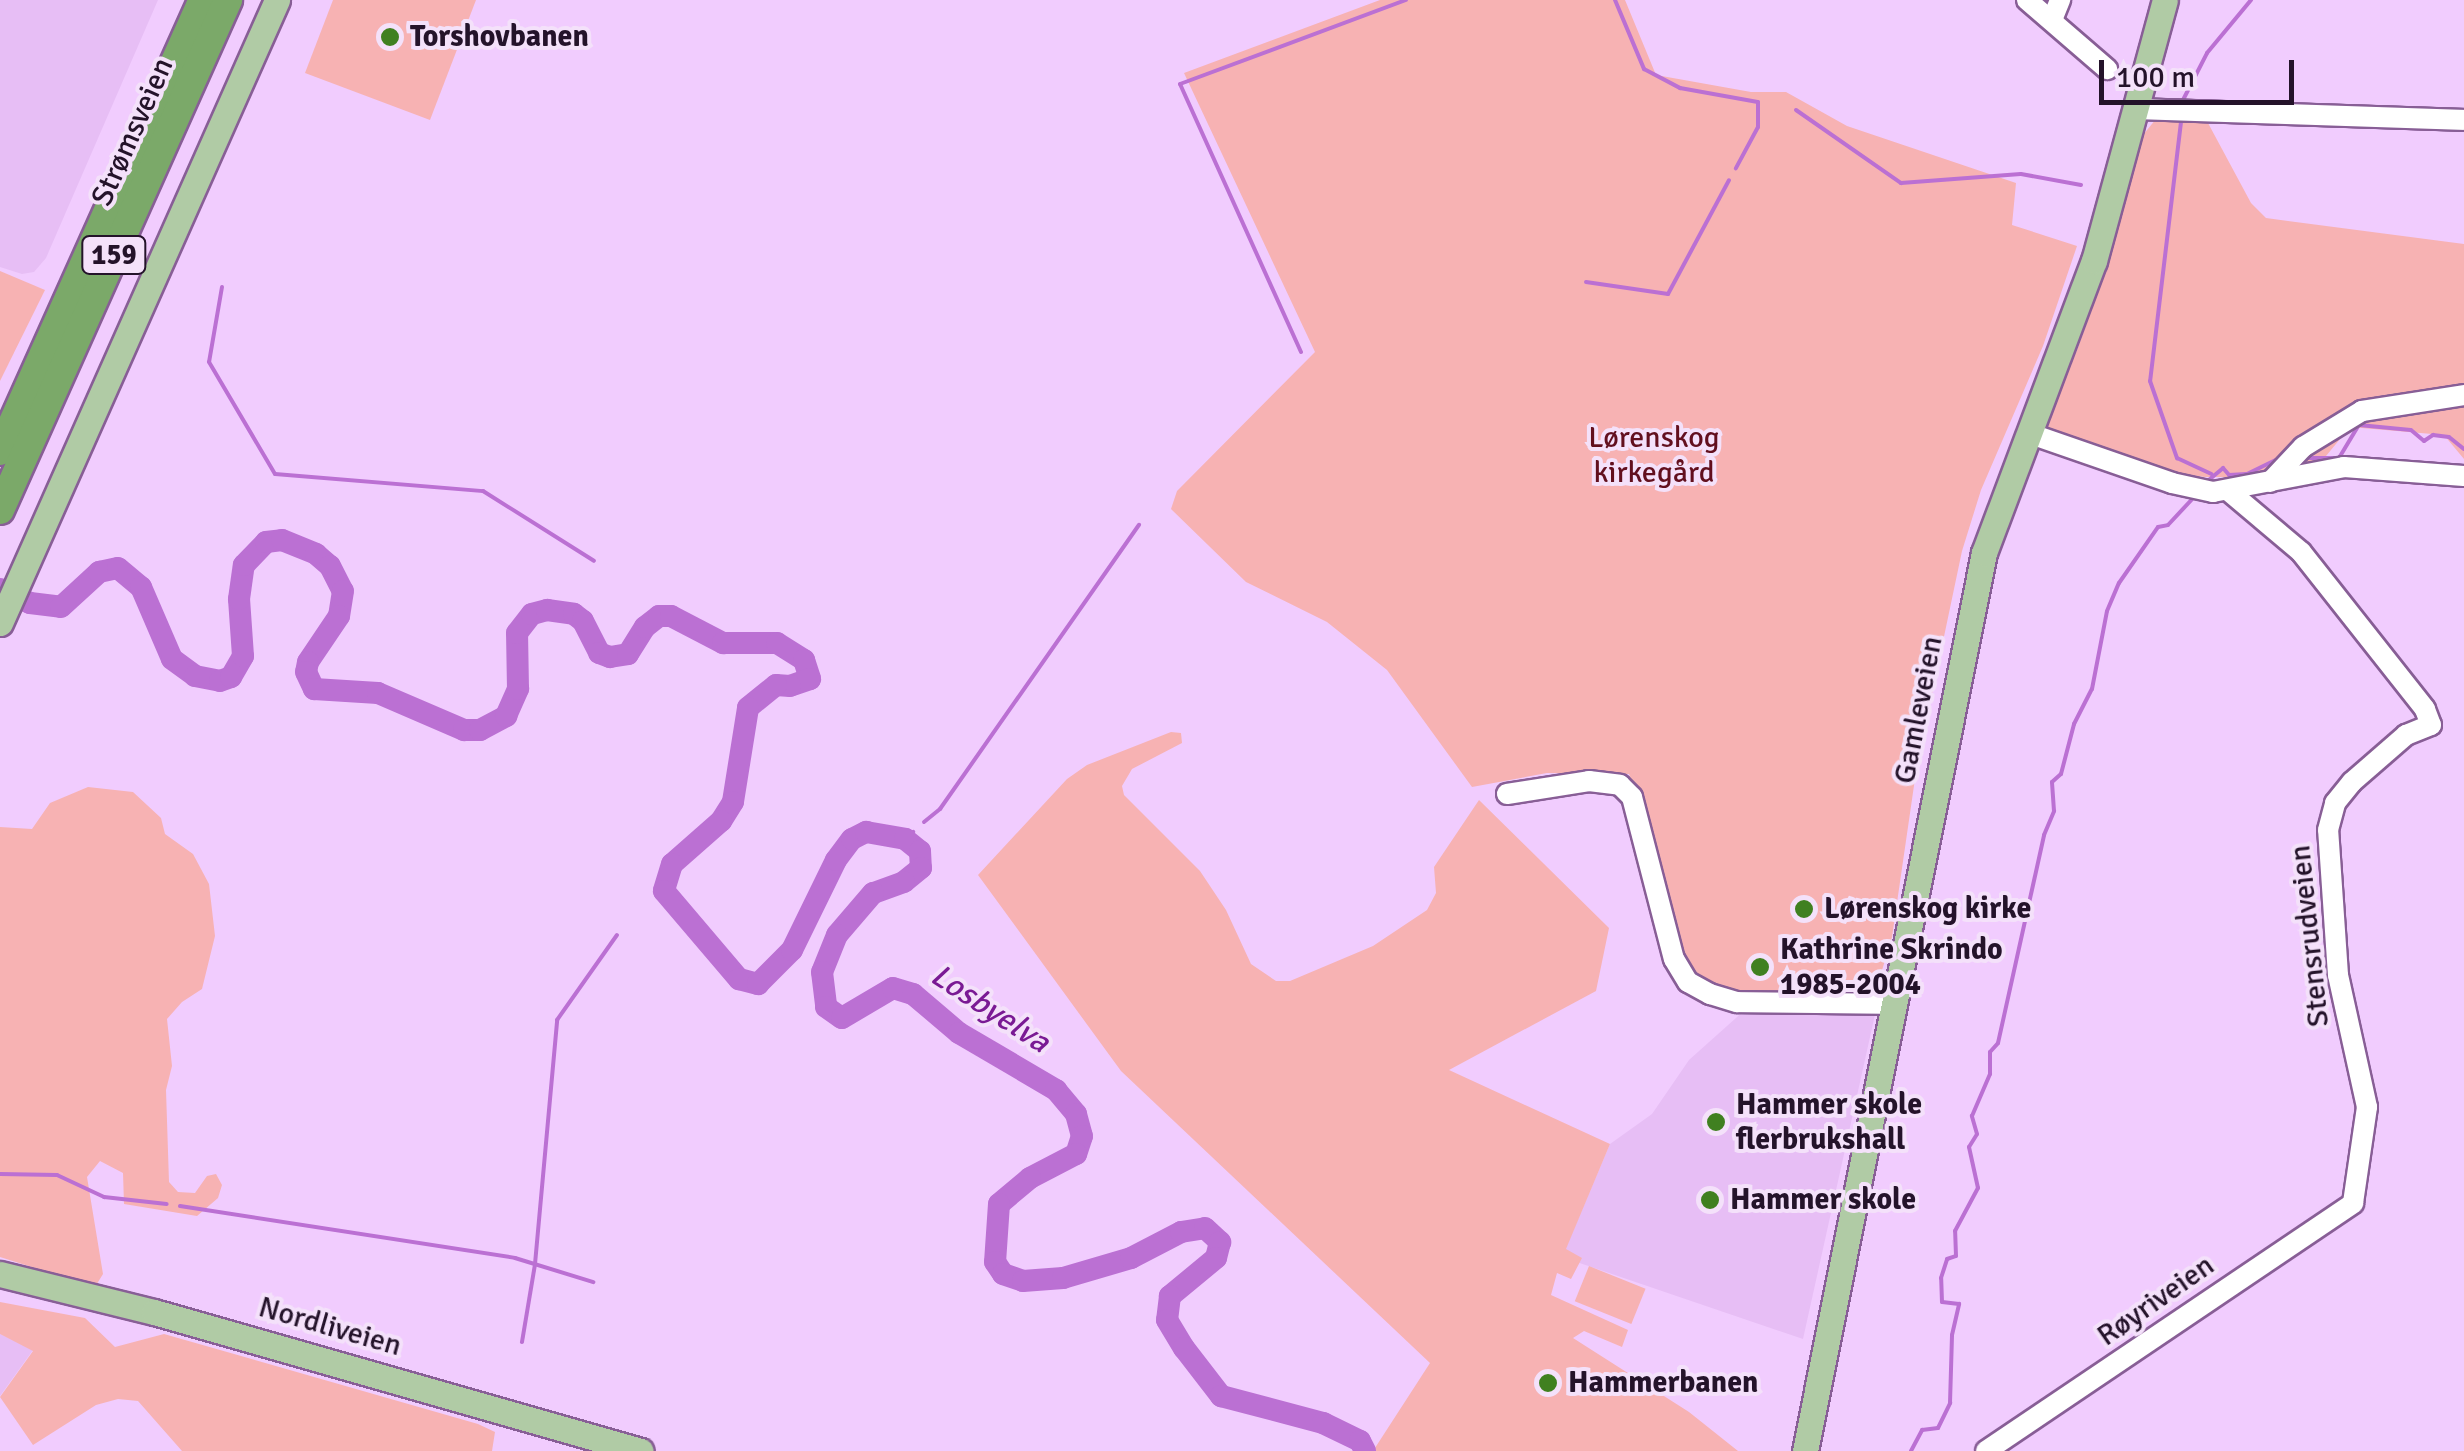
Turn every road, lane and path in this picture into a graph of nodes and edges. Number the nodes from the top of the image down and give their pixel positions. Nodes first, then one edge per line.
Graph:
1 (200, 0) edge
2 (228, 0) edge
3 (277, 0) edge
4 (2027, 0) edge
5 (2060, 0) edge
6 (2165, 0) edge
7 (2052, 20) junction
8 (2107, 69) dead end
9 (2138, 109) junction
10 (2464, 120) edge
11 (2464, 395) edge
12 (2028, 433) junction
13 (0, 451) edge
14 (2464, 476) edge
15 (2268, 484) junction
16 (2230, 492) junction
17 (0, 510) edge
18 (2, 618) edge
19 (1507, 794) dead end
20 (1895, 1004) junction
21 (2355, 1197) joint
22 (0, 1274) edge
23 (641, 1451) edge
24 (1805, 1451) edge
25 (1986, 1451) edge

1 - 13 highway, Strømsveien / 159
2 - 17 highway, Strømsveien / 159
3 - 18 main road
4 - 7 street
5 - 7 street
6 - 9 main road, Gamleveien
7 - 8 street
9 - 10 street
9 - 12 main road, Gamleveien
11 - 15 street
12 - 16 street
12 - 20 main road, Gamleveien
14 - 15 street
15 - 16 street
16 - 21 street, Stensrudveien
19 - 20 street
20 - 24 main road, Gamleveien
21 - 25 street, Røyriveien
22 - 23 main road, Nordliveien

